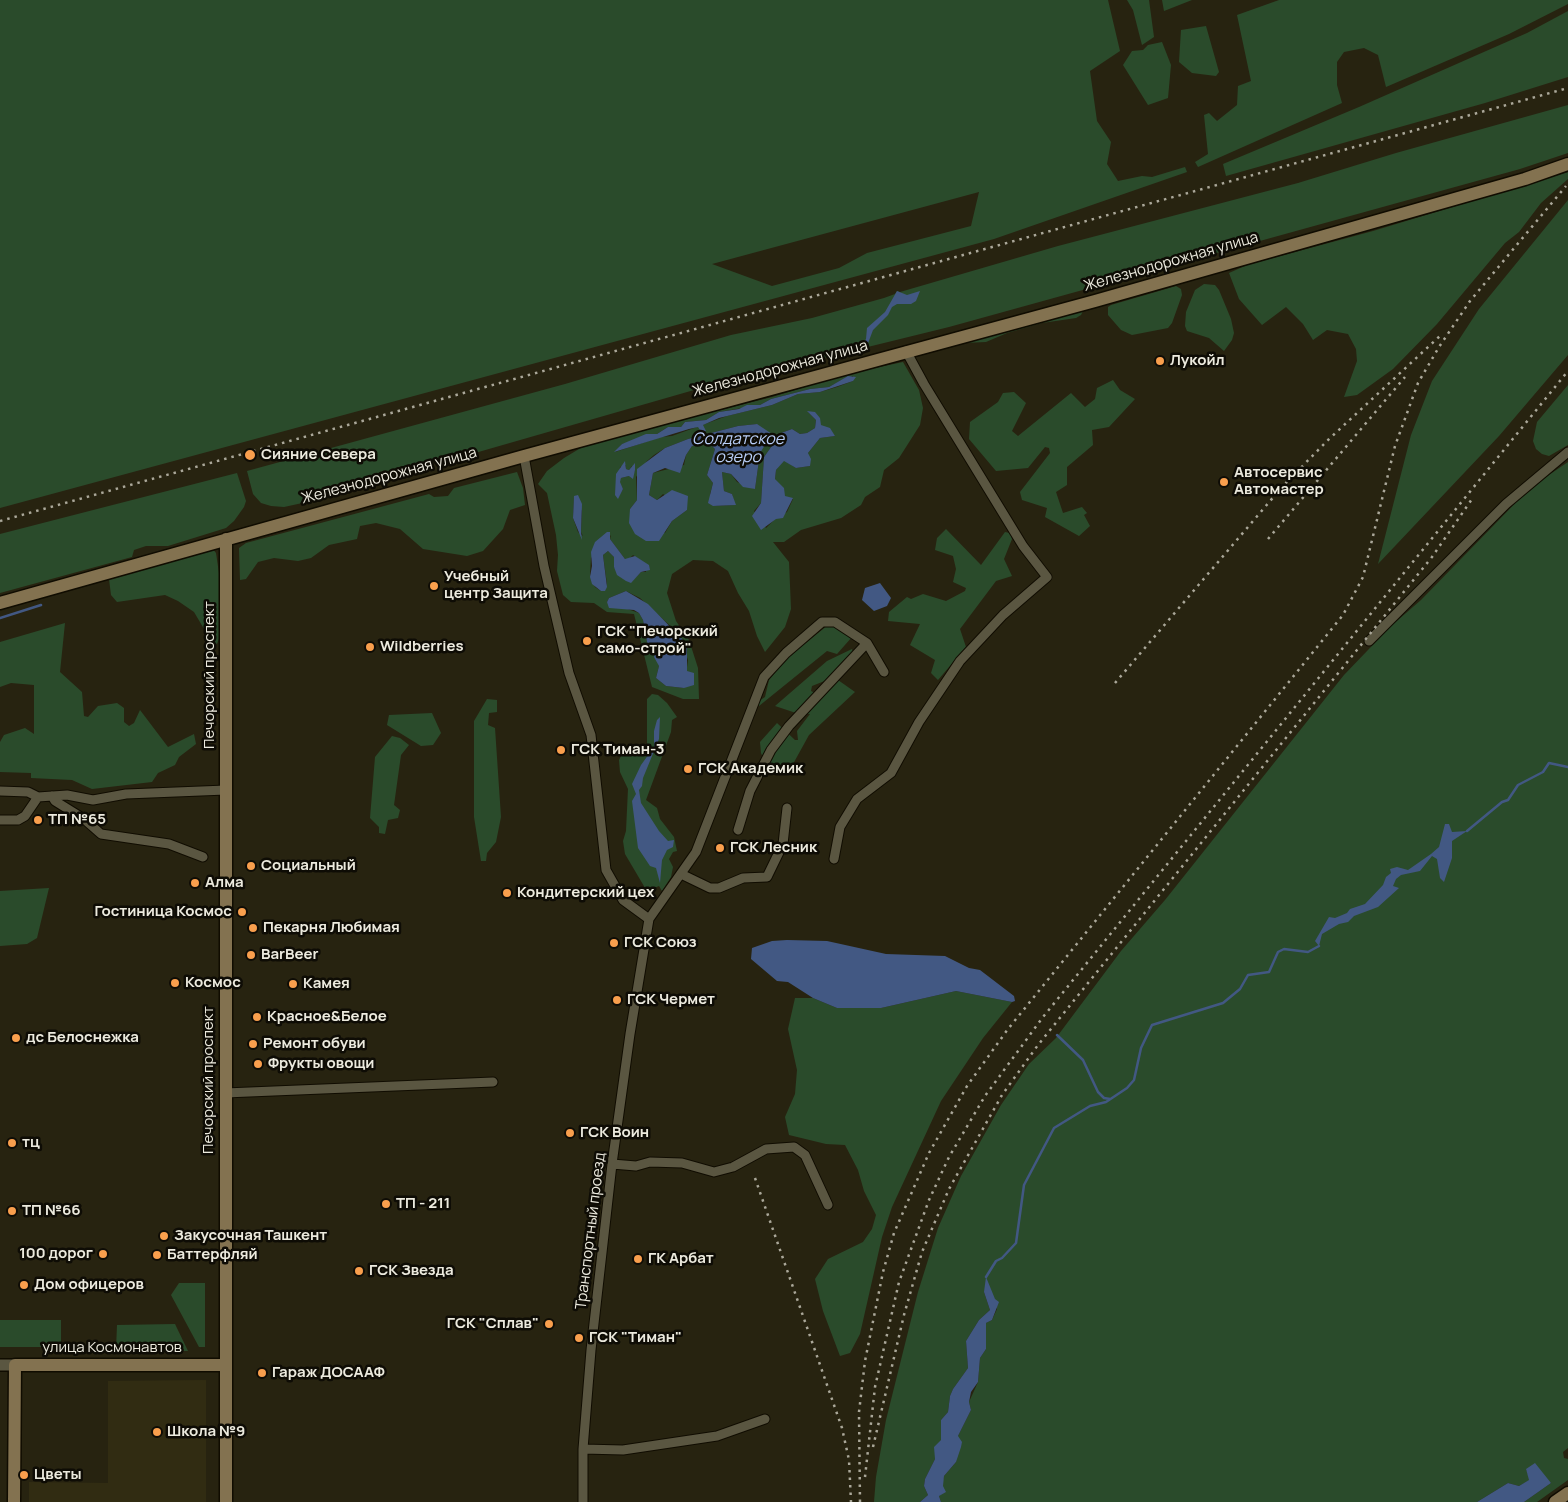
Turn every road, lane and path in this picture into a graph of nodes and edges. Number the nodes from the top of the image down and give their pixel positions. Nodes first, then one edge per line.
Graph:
1 (1568, 164) edge
2 (906, 351) junction
3 (1568, 452) edge
4 (524, 456) junction
5 (226, 539) junction
6 (0, 603) edge
7 (1369, 641) dead end
8 (867, 644) junction
9 (884, 672) dead end
10 (226, 790) junction
11 (0, 791) edge
12 (52, 796) junction
13 (38, 797) junction
14 (787, 808) dead end
15 (0, 820) edge
16 (738, 830) dead end
17 (203, 857) dead end
18 (834, 859) dead end
19 (681, 874) junction
20 (649, 919) junction
21 (493, 1082) dead end
22 (225, 1093) junction
23 (612, 1164) junction
24 (828, 1204) dead end
25 (225, 1364) junction
26 (0, 1365) edge
27 (15, 1365) junction
28 (765, 1419) dead end
29 (583, 1449) junction
30 (1568, 1492) edge
31 (14, 1502) edge
32 (226, 1502) edge
33 (583, 1502) edge
34 (1555, 1502) edge

1 - 2 main road, Железнодорожная улица
2 - 4 main road, Железнодорожная улица
2 - 18 street
3 - 7 street
4 - 5 main road, Железнодорожная улица
4 - 20 street
5 - 6 main road, Железнодорожная улица
5 - 10 main road, Печорский проспект
8 - 9 street, Транспортный проезд
8 - 16 street
8 - 19 street, Транспортный проезд
10 - 12 street
10 - 22 main road, Печорский проспект
11 - 13 street
12 - 13 street
12 - 17 street
13 - 15 street
14 - 19 street
19 - 20 street, Транспортный проезд
20 - 23 street, Транспортный проезд
21 - 22 street
22 - 25 main road, Печорский проспект
23 - 24 street
23 - 29 street, Транспортный проезд
25 - 27 main road, улица Космонавтов
25 - 32 main road, Печорский проспект
26 - 27 street, улица Космонавтов
27 - 31 main road
28 - 29 street
29 - 33 street, Транспортный проезд
30 - 34 main road

